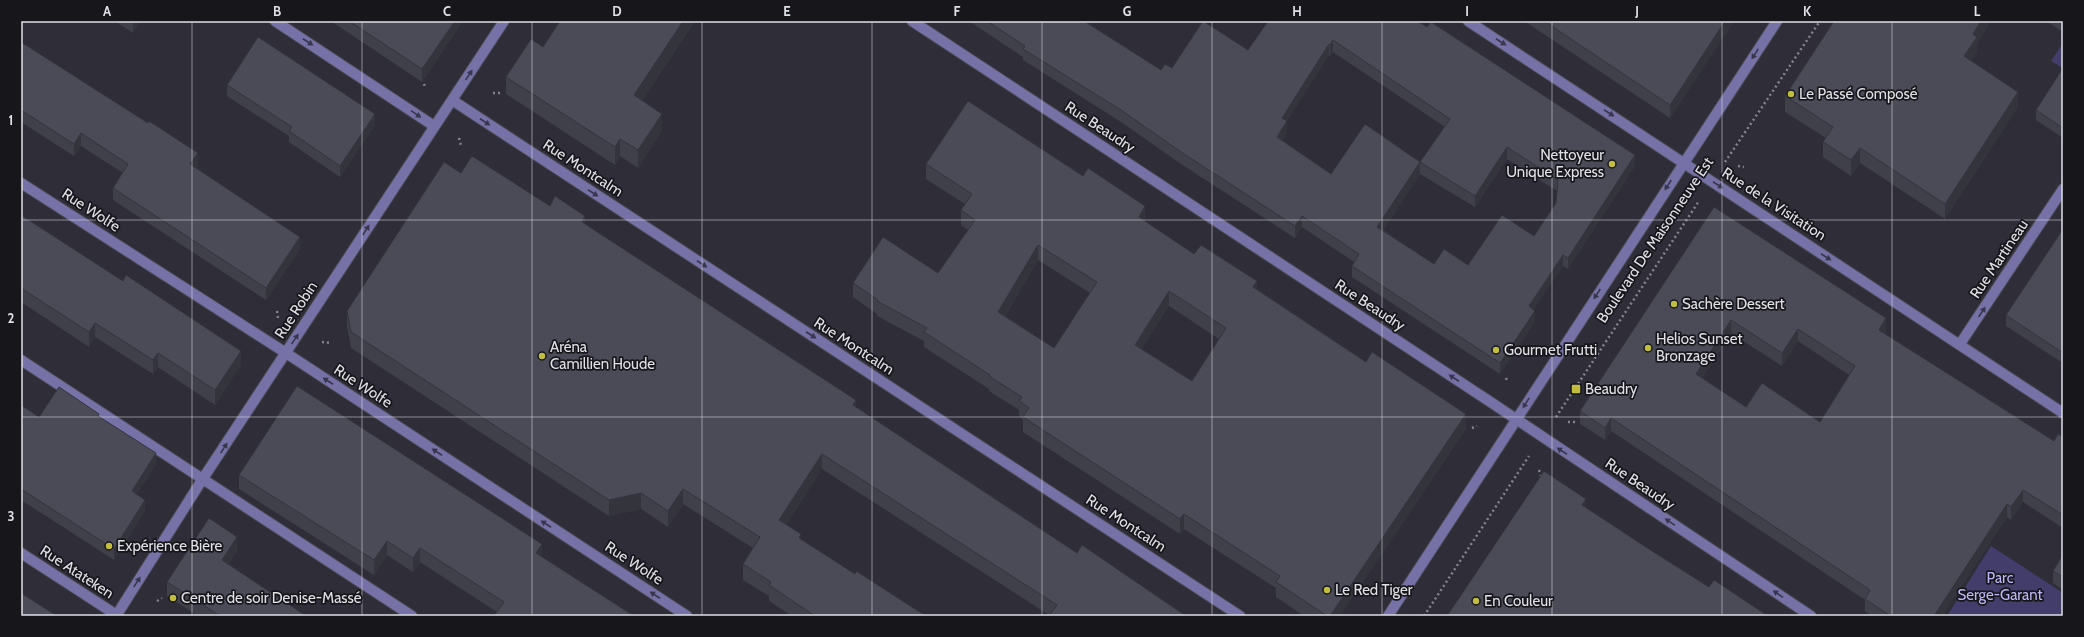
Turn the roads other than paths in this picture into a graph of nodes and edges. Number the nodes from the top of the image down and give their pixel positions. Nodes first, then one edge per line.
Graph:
1 (275, 21) edge
2 (504, 21) edge
3 (912, 21) edge
4 (1468, 21) edge
5 (1776, 21) edge
6 (452, 100) junction
7 (434, 126) junction
8 (1683, 162) junction
9 (21, 183) edge
10 (2063, 190) edge
11 (1960, 344) junction
12 (286, 353) junction
13 (21, 360) edge
14 (2063, 413) edge
15 (1516, 420) junction
16 (202, 480) junction
17 (21, 553) edge
18 (116, 616) edge
19 (412, 616) edge
20 (688, 616) edge
21 (1240, 616) edge
22 (1388, 616) edge
23 (1811, 616) edge

1 -> 7 street
6 -> 2 street, Rue Robin
15 -> 3 street, Rue Beaudry
4 -> 8 street, Rue de la Visitation
5 -> 8 street, Boulevard De Maisonneuve Est
6 - 7 street, Rue Robin
6 -> 21 street, Rue Montcalm
12 -> 7 street, Rue Robin
8 -> 11 street, Rue de la Visitation
8 -> 15 street, Boulevard De Maisonneuve Est
9 - 12 street, Rue Wolfe
11 -> 10 street, Rue Martineau
11 - 14 street, Rue de la Visitation
16 -> 12 street, Rue Robin
20 -> 12 street, Rue Wolfe
13 - 16 street
15 - 22 street, Boulevard De Maisonneuve Est
23 -> 15 street, Rue Beaudry
18 -> 16 street, Rue Robin
16 - 19 street
17 - 18 street, Rue Atateken

